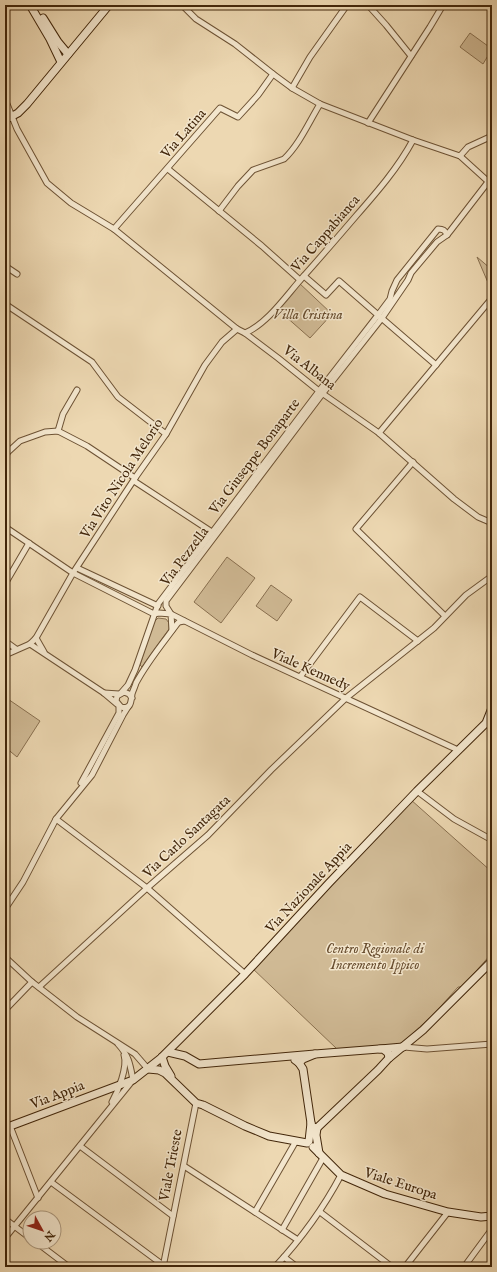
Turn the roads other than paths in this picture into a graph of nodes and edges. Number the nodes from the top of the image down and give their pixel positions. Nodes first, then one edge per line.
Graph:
1 (30, 5) edge
2 (35, 5) edge
3 (109, 5) edge
4 (182, 5) edge
5 (347, 5) edge
6 (368, 5) edge
7 (442, 5) edge
8 (68, 54) junction
9 (411, 56) junction
10 (61, 62) junction
11 (272, 74) junction
12 (292, 88) junction
13 (5, 99) edge
14 (320, 104) junction
15 (7, 118) edge
16 (368, 123) junction
17 (492, 136) edge
18 (413, 140) junction
19 (460, 156) junction
20 (168, 169) junction
21 (491, 184) edge
22 (219, 211) junction
23 (114, 229) junction
24 (446, 235) junction
25 (5, 266) edge
26 (17, 274) dead end
27 (302, 278) junction
28 (394, 287) junction
29 (400, 290) junction
30 (492, 298) edge
31 (5, 304) edge
32 (378, 315) junction
33 (237, 329) junction
34 (245, 333) junction
35 (436, 365) junction
36 (77, 390) dead end
37 (321, 392) junction
38 (58, 431) junction
39 (379, 433) junction
40 (166, 434) junction
41 (5, 457) edge
42 (413, 462) junction
43 (134, 479) junction
44 (492, 523) edge
45 (5, 527) edge
46 (214, 533) junction
47 (29, 543) junction
48 (77, 568) junction
49 (73, 573) junction
50 (492, 576) edge
51 (5, 584) edge
52 (158, 606) junction
53 (154, 614) junction
54 (171, 614) junction
55 (445, 616) junction
56 (184, 621) junction
57 (171, 632) junction
58 (36, 638) junction
59 (5, 641) edge
60 (418, 641) junction
61 (30, 644) junction
62 (16, 649) junction
63 (44, 653) junction
64 (5, 655) edge
65 (135, 670) junction
66 (142, 674) junction
67 (300, 677) junction
68 (104, 693) junction
69 (120, 694) junction
70 (132, 698) junction
71 (346, 698) junction
72 (118, 705) junction
73 (128, 707) junction
74 (492, 708) edge
75 (490, 722) edge
76 (458, 750) junction
77 (417, 792) junction
78 (67, 806) junction
79 (56, 819) junction
80 (492, 840) edge
81 (147, 888) junction
82 (9, 903) junction
83 (5, 909) edge
84 (5, 912) edge
85 (5, 957) edge
86 (492, 961) edge
87 (8, 962) edge
88 (245, 974) junction
89 (32, 982) junction
90 (39, 987) junction
91 (5, 1010) edge
92 (177, 1041) junction
93 (118, 1044) junction
94 (492, 1044) edge
95 (404, 1046) junction
96 (379, 1049) junction
97 (165, 1054) junction
98 (315, 1054) junction
99 (185, 1056) junction
100 (288, 1056) junction
101 (389, 1058) junction
102 (299, 1063) junction
103 (148, 1069) junction
104 (172, 1078) junction
105 (133, 1080) junction
106 (119, 1085) junction
107 (196, 1103) junction
108 (107, 1113) junction
109 (311, 1123) junction
110 (8, 1127) edge
111 (317, 1128) junction
112 (296, 1141) junction
113 (310, 1144) junction
114 (80, 1146) junction
115 (321, 1155) junction
116 (184, 1166) junction
117 (341, 1175) junction
118 (51, 1182) junction
119 (38, 1198) junction
120 (255, 1212) junction
121 (320, 1212) junction
122 (448, 1212) junction
123 (173, 1216) junction
124 (492, 1216) edge
125 (5, 1219) edge
126 (15, 1226) junction
127 (492, 1229) edge
128 (282, 1230) junction
129 (22, 1232) edge
130 (5, 1238) edge
131 (298, 1240) junction
132 (47, 1250) edge
133 (284, 1257) junction
134 (163, 1266) edge
135 (69, 1267) edge
136 (275, 1267) edge
137 (297, 1267) edge
138 (392, 1267) edge
139 (405, 1267) edge
140 (464, 1267) edge

1 - 10 street
2 - 8 street
3 - 8 street
4 - 11 street
5 - 12 street
6 - 9 street
7 - 9 street
8 - 10 street
9 - 16 street
10 - 15 street
11 - 12 street
11 - 20 street, Via Latina
12 - 14 street
13 - 15 street, Via Albana
14 - 16 street
14 - 22 street
15 - 23 street, Via Albana
16 - 18 street
17 - 19 street
18 - 19 street
18 - 27 street, Via Cappabianca
19 - 21 street
20 - 22 street
20 - 23 street, Via Latina
21 - 24 street
22 - 27 street
23 - 33 street, Via Albana
24 - 28 street
24 - 29 street
25 - 26 street
27 - 32 street
27 - 34 street, Via Cappabianca
28 - 29 street
28 - 32 street
29 - 32 street
30 - 35 street
31 - 40 street
32 - 35 street
32 - 37 street
33 - 34 street, Via Albana
33 - 40 street, Via Vito Nicola Melorio
34 - 37 street, Via Albana
35 - 39 street
36 - 38 street
37 - 39 street, Via Albana
37 - 46 street, Via Pezzella
38 - 41 street
38 - 43 street
39 - 42 street, Via Albana
40 - 43 street, Via Vito Nicola Melorio
42 - 44 street, Via Albana
42 - 55 street
43 - 46 street
43 - 48 street, Via Vito Nicola Melorio
45 - 47 street
46 - 52 street, Via Giuseppe Bonaparte
46 - 54 street, Via Pezzella
47 - 49 street
47 - 51 street
48 - 49 street, Via Vito Nicola Melorio
48 - 52 street
49 - 53 street
49 - 58 street, Via Vito Nicola Melorio
50 - 55 street, Via Carlo Santagata
52 - 53 street, Via Giuseppe Bonaparte
53 - 54 street
53 - 65 street, Via Giuseppe Bonaparte
54 - 56 street, Viale Kennedy
54 - 57 street
55 - 60 street, Via Carlo Santagata
56 - 57 street
56 - 67 street, Viale Kennedy
57 - 66 street
58 - 61 street, Via Vito Nicola Melorio
58 - 63 street
59 - 62 street
60 - 67 street
60 - 71 street, Via Carlo Santagata
61 - 62 street
61 - 63 street
62 - 64 street
63 - 68 street
65 - 66 street
65 - 69 street, Via Giuseppe Bonaparte
66 - 70 street
67 - 71 street, Viale Kennedy
68 - 69 street
68 - 72 street
69 - 70 street
69 - 72 street
70 - 73 street
71 - 76 street, Viale Kennedy
71 - 81 street, Via Carlo Santagata
72 - 73 street
72 - 78 street
73 - 78 street
74 - 75 street
75 - 76 street, Via Nazionale Appia
76 - 77 street, Via Nazionale Appia
77 - 80 street
77 - 88 street, Via Nazionale Appia
78 - 79 street
79 - 81 street
79 - 82 street
81 - 88 street
81 - 90 street, Via Carlo Santagata
82 - 83 street
82 - 84 street
85 - 87 street
86 - 95 street
87 - 89 street
88 - 92 street, Via Nazionale Appia
89 - 90 street
89 - 91 street
90 - 93 street
92 - 97 street, Via Nazionale Appia
92 - 99 street
93 - 103 street
93 - 105 street
93 - 106 street
94 - 95 street
95 - 96 street
95 - 101 street
96 - 98 street
96 - 101 street
97 - 99 street
97 - 103 street, Via Nazionale Appia
97 - 104 street
98 - 100 street
98 - 102 street
99 - 100 street
100 - 102 street
101 - 111 street
102 - 109 street
103 - 104 street
103 - 105 street, Via Appia
104 - 107 street
105 - 106 street, Via Appia
105 - 108 street
106 - 108 street
106 - 110 street, Via Appia
107 - 112 street
107 - 116 street, Viale Trieste
108 - 114 street
109 - 111 street
109 - 113 street
110 - 119 street
111 - 115 street
112 - 113 street
112 - 120 street
113 - 115 street, Viale Europa
114 - 118 street
114 - 123 street
115 - 117 street, Viale Europa
115 - 128 street
116 - 120 street
116 - 123 street, Viale Trieste
117 - 121 street
117 - 122 street, Viale Europa
118 - 119 street
118 - 134 street
119 - 126 street
120 - 128 street
121 - 131 street
121 - 138 street
122 - 124 street, Viale Europa
122 - 139 street
123 - 134 street, Viale Trieste
125 - 126 street
126 - 129 street
126 - 130 street
127 - 140 street
128 - 131 street
131 - 133 street
132 - 135 street
133 - 136 street
133 - 137 street

